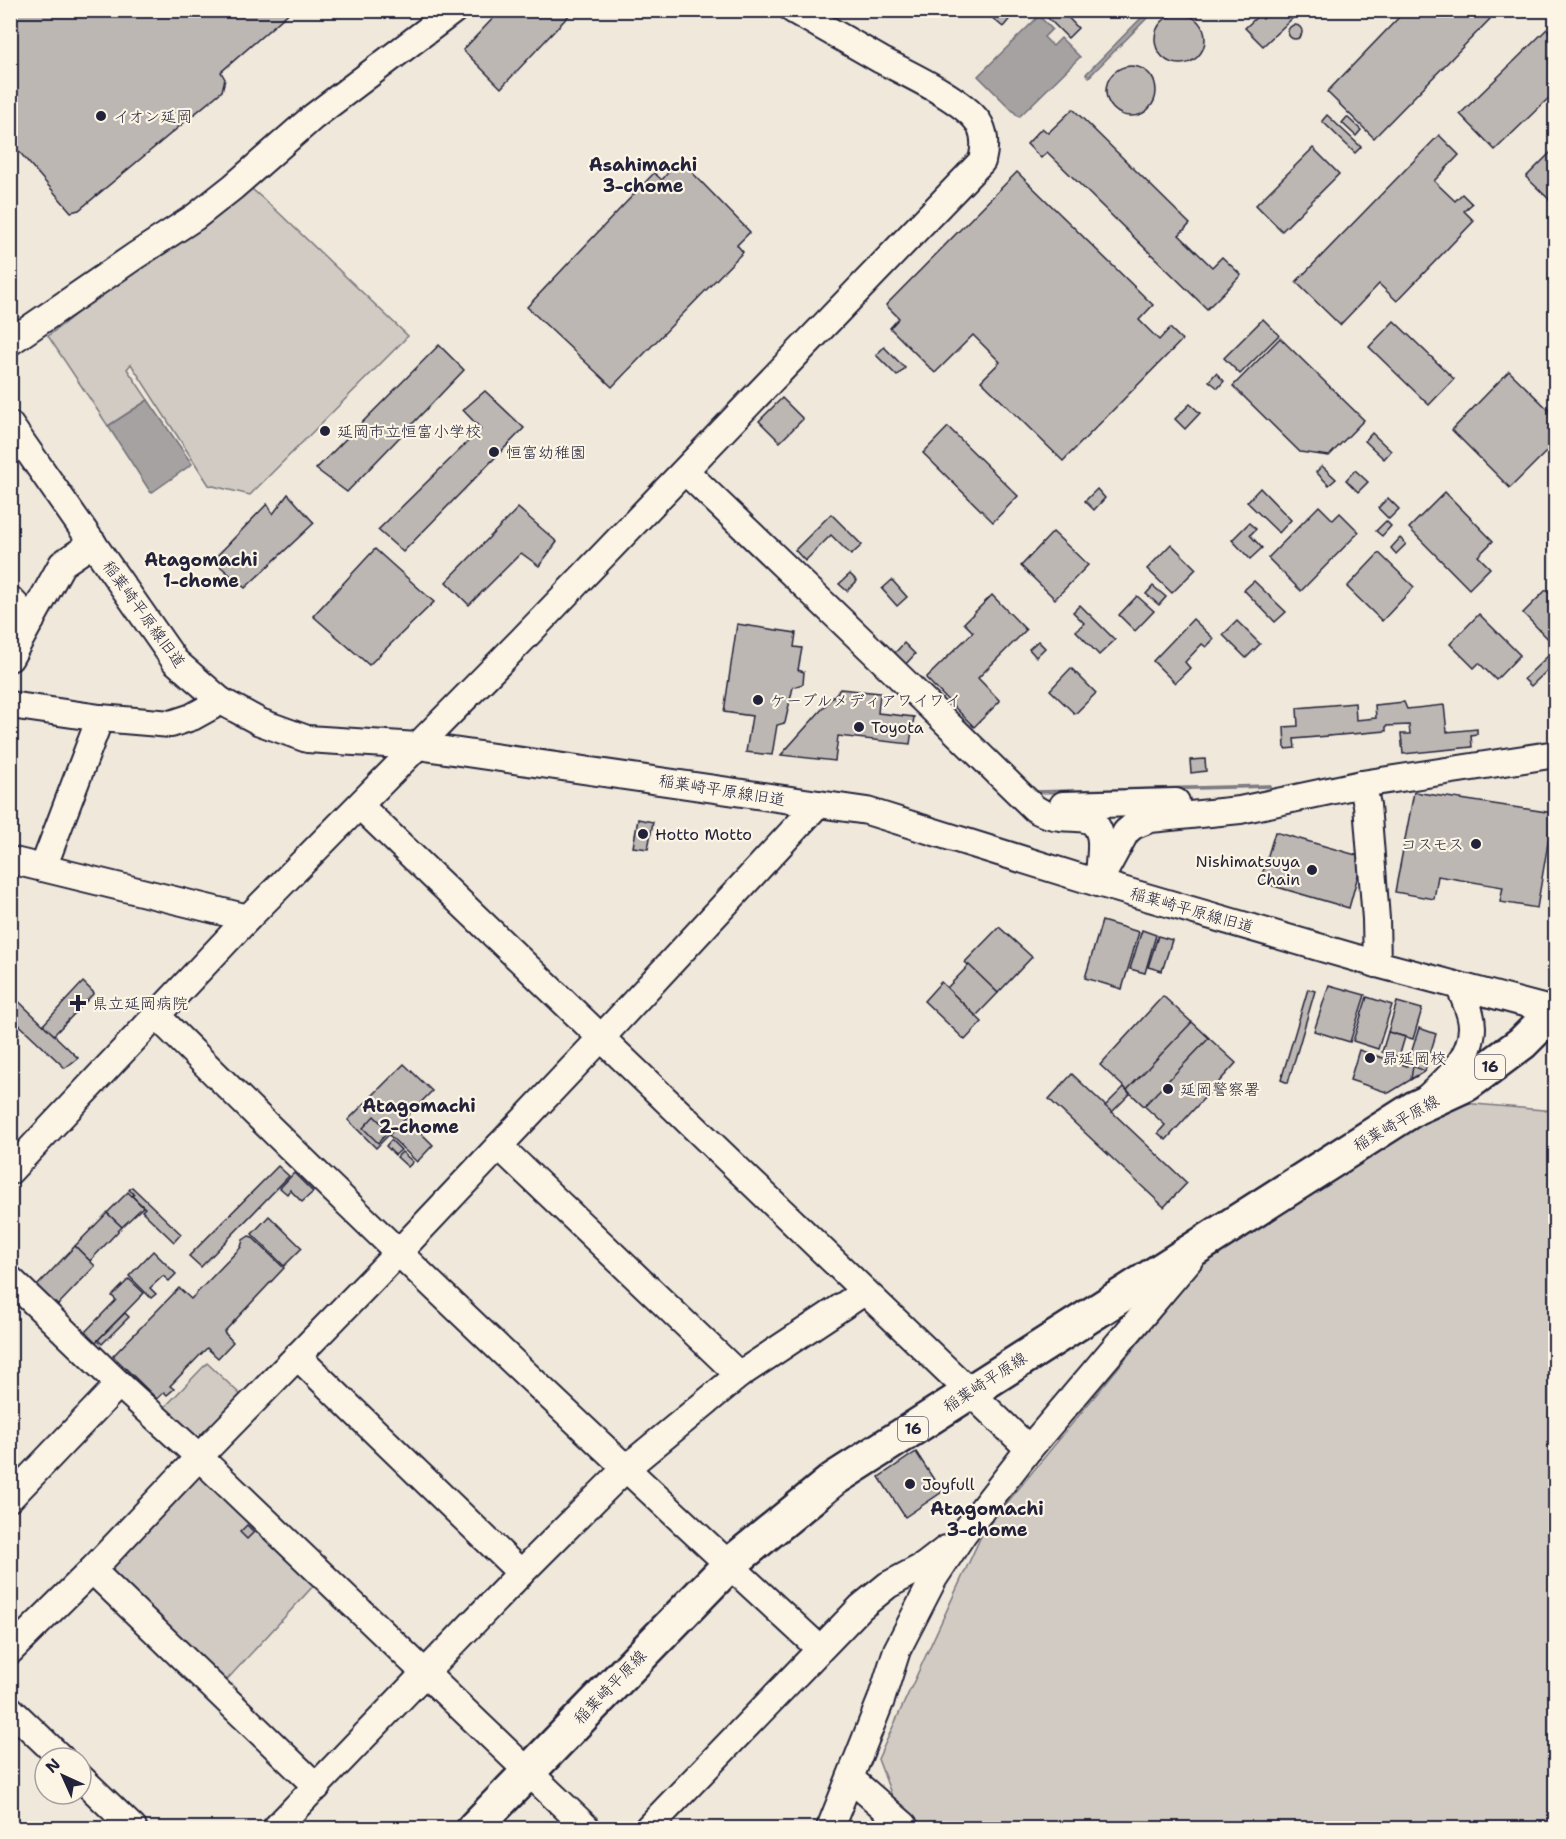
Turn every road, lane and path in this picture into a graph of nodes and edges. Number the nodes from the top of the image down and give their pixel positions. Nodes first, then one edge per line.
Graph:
1 (454, 10) edge
2 (793, 10) edge
3 (10, 342) edge
4 (10, 425) edge
5 (685, 471) junction
6 (93, 543) junction
7 (10, 600) edge
8 (31, 621) junction
9 (10, 658) edge
10 (220, 701) junction
11 (10, 705) edge
12 (100, 718) junction
13 (418, 746) junction
14 (1556, 754) edge
15 (1362, 784) junction
16 (1278, 802) junction
17 (1139, 803) junction
18 (818, 804) junction
19 (1030, 804) junction
20 (360, 806) junction
21 (1101, 836) junction
22 (10, 860) edge
23 (43, 868) junction
24 (1098, 883) junction
25 (248, 918) junction
26 (1377, 964) junction
27 (1459, 986) junction
28 (1555, 1011) edge
29 (156, 1015) junction
30 (602, 1038) junction
31 (1415, 1108) junction
32 (499, 1146) junction
33 (10, 1171) edge
34 (1203, 1243) junction
35 (398, 1253) junction
36 (10, 1279) edge
37 (864, 1292) junction
38 (297, 1356) junction
39 (739, 1376) junction
40 (119, 1384) junction
41 (971, 1392) junction
42 (1029, 1449) junction
43 (199, 1457) junction
44 (625, 1469) junction
45 (10, 1498) edge
46 (963, 1534) junction
47 (729, 1565) junction
48 (92, 1570) junction
49 (521, 1573) junction
50 (820, 1649) junction
51 (10, 1651) edge
52 (425, 1674) junction
53 (10, 1709) edge
54 (49, 1746) edge
55 (528, 1772) junction
56 (851, 1779) junction
57 (317, 1787) junction
58 (93, 1790) edge
59 (133, 1828) edge
60 (276, 1828) edge
61 (474, 1828) edge
62 (587, 1828) edge
63 (648, 1828) edge
64 (830, 1828) edge
65 (903, 1828) edge

1 - 3 street
2 - 5 street
4 - 6 street, 稲葉崎平原線旧道
5 - 13 street
5 - 19 street
6 - 8 street
6 - 10 street, 稲葉崎平原線旧道
7 - 8 street
8 - 9 street
10 - 12 street
10 - 13 street, 稲葉崎平原線旧道
11 - 12 street
12 - 23 street
13 - 18 street, 稲葉崎平原線旧道
13 - 20 street
14 - 15 street
15 - 16 street
15 - 26 street
16 - 17 street
16 - 24 street
17 - 19 street
17 - 21 street
18 - 24 street, 稲葉崎平原線旧道
18 - 30 street
19 - 21 street
20 - 25 street
20 - 30 street
21 - 24 street
22 - 23 street
23 - 25 street
24 - 26 street, 稲葉崎平原線旧道
25 - 29 street
26 - 27 street, 稲葉崎平原線旧道
27 - 28 street, 稲葉崎平原線旧道
27 - 31 street
28 - 31 main road, 稲葉崎平原線 / 16
29 - 33 street
29 - 35 street
30 - 32 street
30 - 37 street
31 - 34 main road, 稲葉崎平原線 / 16
32 - 35 street
32 - 39 street
34 - 41 main road, 稲葉崎平原線 / 16
34 - 42 street
35 - 38 street
35 - 44 street
36 - 40 street
37 - 39 street
37 - 41 street
38 - 43 street
38 - 49 street
39 - 44 street
40 - 43 street
40 - 45 street
41 - 42 street
41 - 47 main road, 稲葉崎平原線 / 16
42 - 46 street
43 - 48 street
43 - 52 street
44 - 47 street
44 - 49 street
46 - 50 street
46 - 56 street
47 - 50 street
47 - 55 main road, 稲葉崎平原線 / 16
48 - 51 street
48 - 57 street
49 - 52 street
50 - 63 street
52 - 55 street
52 - 57 street
53 - 54 street
55 - 61 main road, 稲葉崎平原線 / 16
55 - 62 street
56 - 64 street
56 - 65 street
57 - 60 street
58 - 59 street

